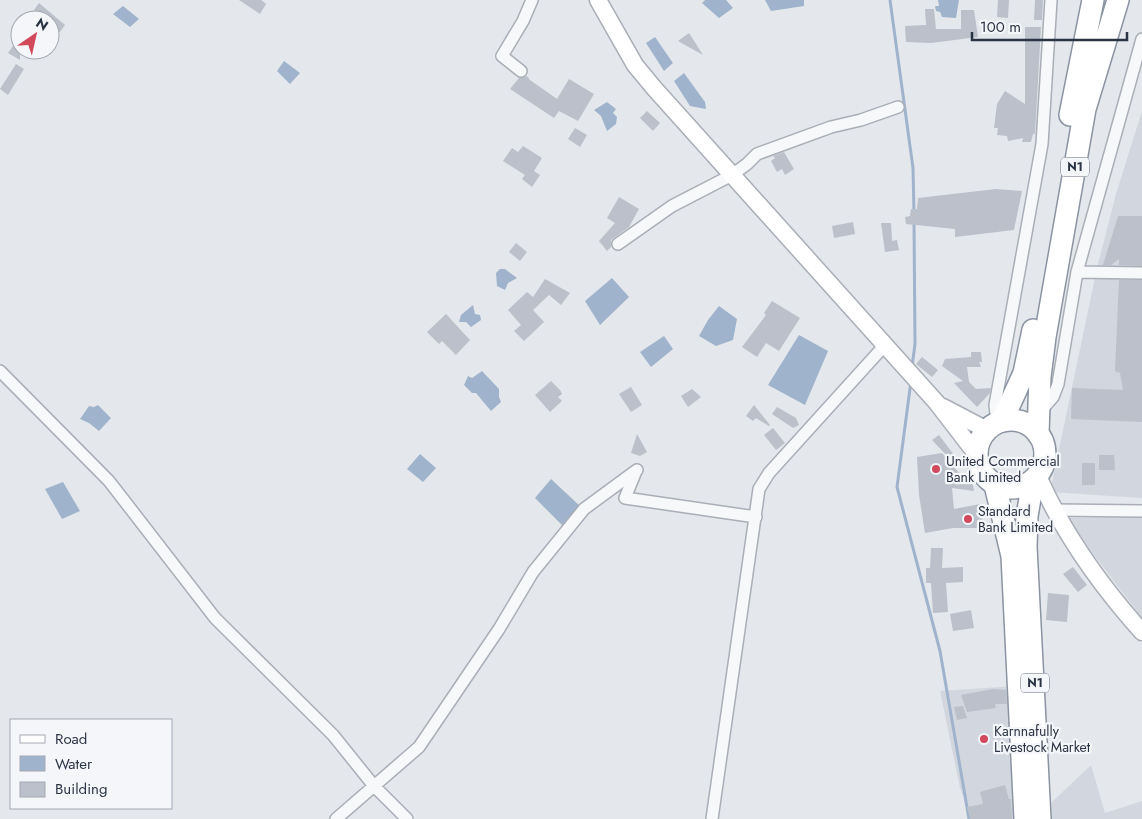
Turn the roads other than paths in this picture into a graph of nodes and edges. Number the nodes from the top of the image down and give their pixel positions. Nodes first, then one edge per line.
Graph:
1 (532, 0) edge
2 (598, 0) edge
3 (1051, 0) edge
4 (1093, 0) edge
5 (1118, 0) edge
6 (1142, 39) edge
7 (521, 71) dead end
8 (898, 107) dead end
9 (732, 175) junction
10 (618, 244) dead end
11 (1077, 272) junction
12 (1142, 273) edge
13 (1039, 336) junction
14 (885, 346) junction
15 (0, 371) edge
16 (937, 404) junction
17 (1040, 412) junction
18 (995, 425) junction
19 (1038, 434) junction
20 (977, 455) junction
21 (1035, 479) junction
22 (995, 485) junction
23 (1054, 510) junction
24 (1142, 511) edge
25 (756, 517) junction
26 (1142, 632) edge
27 (374, 786) junction
28 (336, 819) edge
29 (407, 819) edge
30 (712, 819) edge
31 (1025, 819) edge
32 (1040, 819) edge

1 - 7 street
2 - 9 main road
3 - 18 street
4 - 13 highway, N1
5 - 13 highway, N1
6 - 11 street
8 - 9 street
9 - 10 street
9 - 14 main road
11 - 12 street
11 - 17 street
13 - 17 highway, N1
13 - 18 highway, N1
14 - 16 main road
14 - 25 street
15 - 27 street
16 - 18 main road
16 - 20 main road
17 - 19 highway, N1
18 - 19 highway
18 - 20 highway, N1
19 - 21 highway, N1
20 - 22 highway, N1
21 - 22 highway
21 - 23 main road
21 - 32 highway, N1
22 - 31 highway, N1
23 - 24 street
23 - 26 main road
25 - 27 street
25 - 30 street
27 - 28 street
27 - 29 street

